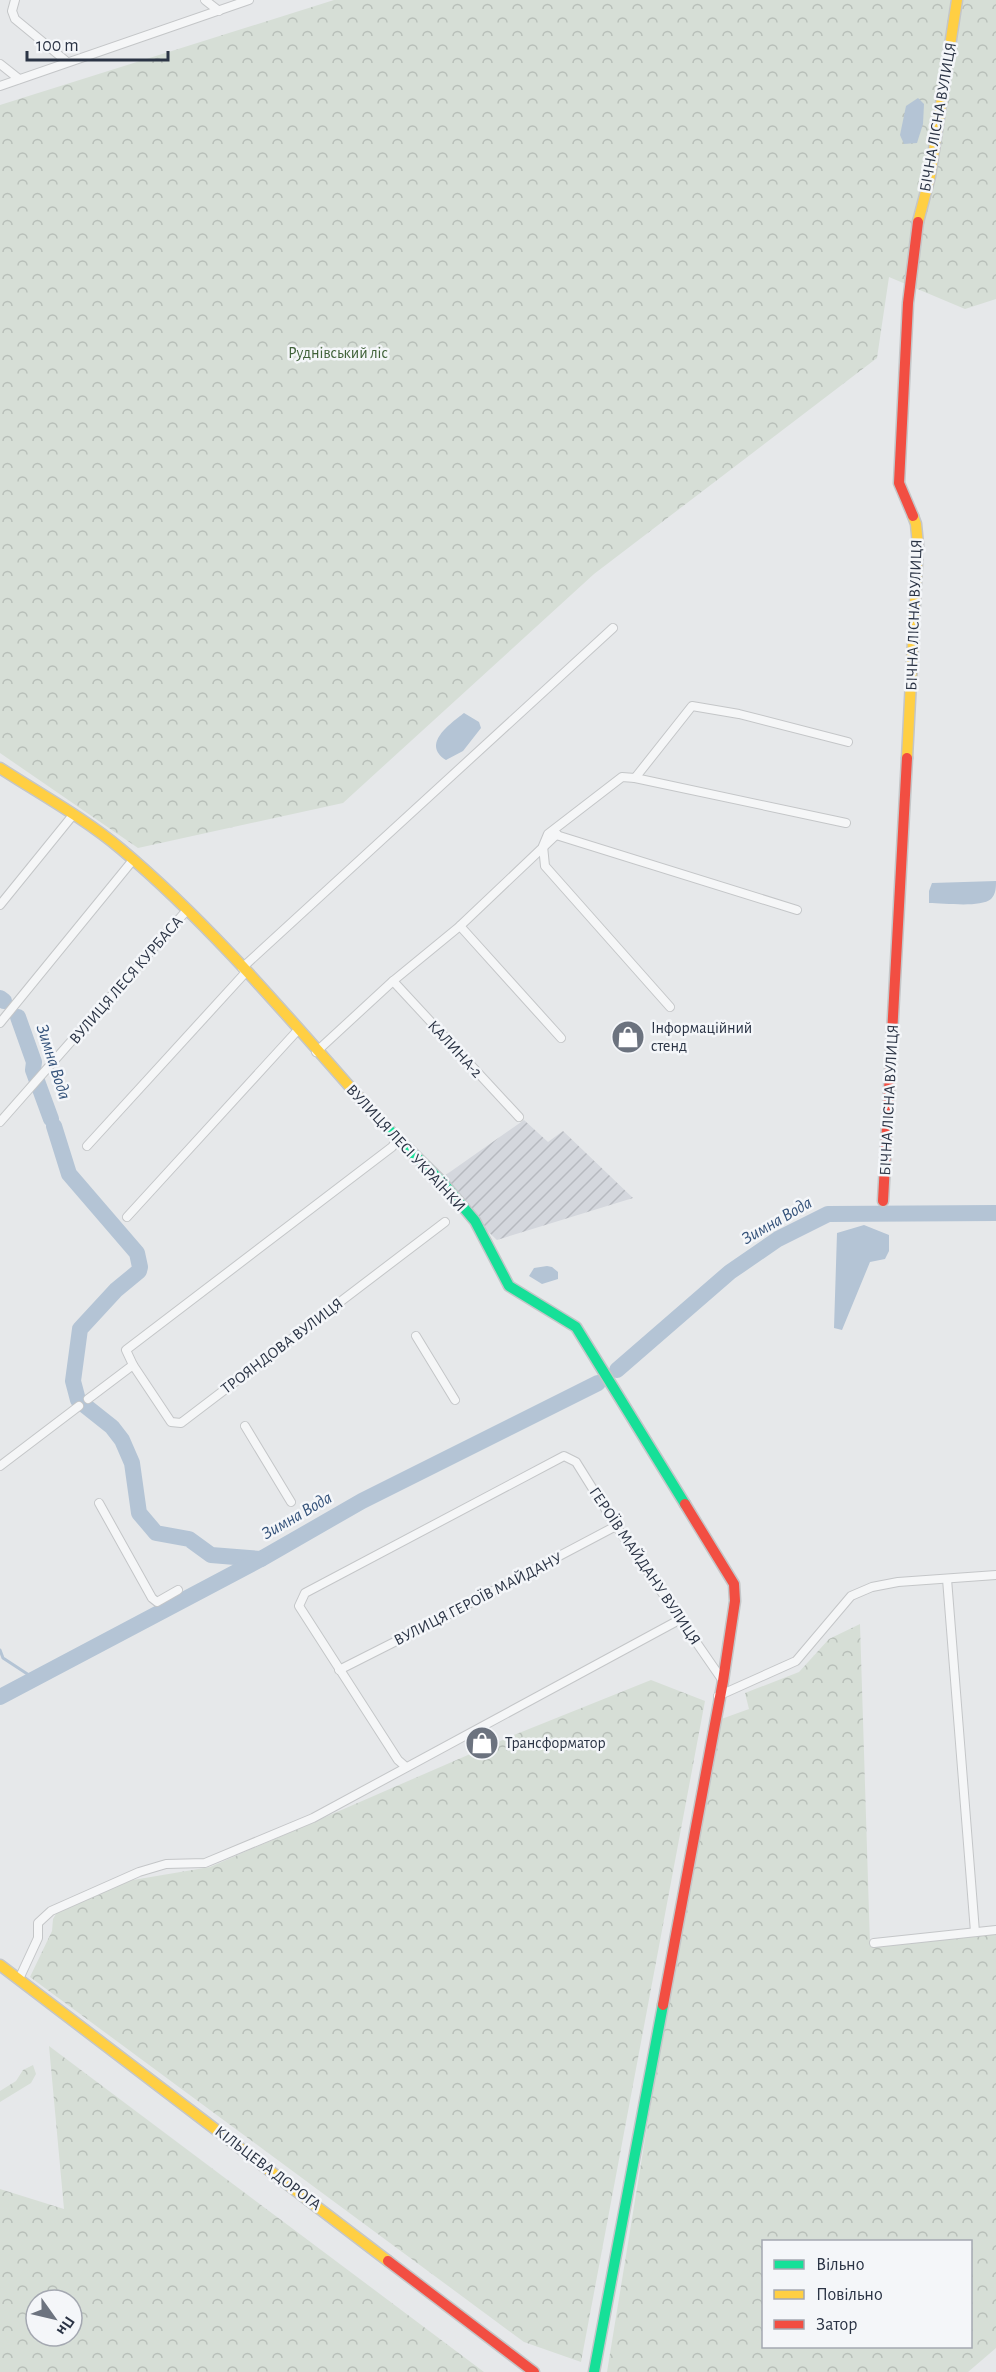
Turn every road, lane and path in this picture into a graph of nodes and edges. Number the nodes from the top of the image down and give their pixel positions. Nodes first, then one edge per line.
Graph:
1 (15, 0) edge
2 (205, 0) edge
3 (249, 0) edge
4 (957, 0) edge
5 (219, 11) junction
6 (66, 61) junction
7 (0, 64) edge
8 (19, 79) junction
9 (0, 86) edge
10 (613, 628) dead end
11 (848, 742) dead end
12 (0, 768) edge
13 (635, 778) junction
14 (73, 815) junction
15 (846, 823) dead end
16 (553, 834) junction
17 (543, 846) junction
18 (133, 860) junction
19 (0, 905) edge
20 (187, 910) junction
21 (796, 910) dead end
22 (460, 926) junction
23 (244, 970) junction
24 (393, 981) junction
25 (670, 1007) dead end
26 (0, 1023) edge
27 (297, 1032) junction
28 (561, 1038) dead end
29 (316, 1052) junction
30 (519, 1117) dead end
31 (0, 1122) edge
32 (397, 1140) junction
33 (87, 1146) dead end
34 (883, 1201) dead end
35 (127, 1217) dead end
36 (445, 1222) dead end
37 (416, 1336) dead end
38 (133, 1365) junction
39 (88, 1399) dead end
40 (455, 1400) dead end
41 (79, 1406) dead end
42 (245, 1426) dead end
43 (0, 1466) edge
44 (291, 1502) dead end
45 (99, 1503) dead end
46 (616, 1526) junction
47 (996, 1575) edge
48 (947, 1579) junction
49 (178, 1590) dead end
50 (680, 1620) junction
51 (339, 1670) junction
52 (723, 1681) junction
53 (718, 1696) junction
54 (406, 1767) junction
55 (996, 1930) edge
56 (975, 1932) junction
57 (874, 1943) dead end
58 (0, 1965) edge
59 (19, 1979) junction
60 (534, 2372) edge
61 (594, 2372) edge

1 - 6 street
2 - 5 street
3 - 5 street
4 - 34 main road, БІЧНА ЛІСНА ВУЛИЦЯ
5 - 6 street
6 - 8 street
7 - 8 street
8 - 9 street
10 - 23 street
11 - 13 street
12 - 14 main road, ВУЛИЦЯ ЛЕСІ УКРАЇНКИ
13 - 15 street
13 - 16 street
14 - 18 main road, ВУЛИЦЯ ЛЕСІ УКРАЇНКИ
14 - 19 street
16 - 17 street
16 - 21 street
17 - 22 street
17 - 25 street
18 - 20 main road, ВУЛИЦЯ ЛЕСІ УКРАЇНКИ
18 - 26 street
20 - 23 main road, ВУЛИЦЯ ЛЕСІ УКРАЇНКИ
20 - 31 street, ВУЛИЦЯ ЛЕСЯ КУРБАСА
22 - 24 street
22 - 28 street
23 - 27 main road, ВУЛИЦЯ ЛЕСІ УКРАЇНКИ
23 - 33 street
24 - 29 street
24 - 30 street, КАЛИНА-2
27 - 29 main road, ВУЛИЦЯ ЛЕСІ УКРАЇНКИ
27 - 35 street
29 - 32 main road, ВУЛИЦЯ ЛЕСІ УКРАЇНКИ
32 - 38 street
32 - 52 main road, ВУЛИЦЯ ЛЕСІ УКРАЇНКИ
36 - 38 street, ТРОЯНДОВА ВУЛИЦЯ
37 - 40 street
38 - 39 street
41 - 43 street
42 - 44 street
45 - 49 street
46 - 50 street, ГЕРОЇВ МАЙДАНУ ВУЛИЦЯ
46 - 51 street, ВУЛИЦЯ ГЕРОЇВ МАЙДАНУ
46 - 51 street, ГЕРОЇВ МАЙДАНУ ВУЛИЦЯ
47 - 48 street
48 - 53 street
48 - 56 street
50 - 52 street, ГЕРОЇВ МАЙДАНУ ВУЛИЦЯ
50 - 54 street
51 - 54 street
52 - 53 main road, ВУЛИЦЯ ЛЕСІ УКРАЇНКИ
53 - 61 main road, ВУЛИЦЯ ЛЕСІ УКРАЇНКИ
54 - 59 street
55 - 56 street
56 - 57 street
58 - 59 main road, КІЛЬЦЕВА ДОРОГА
59 - 60 main road, КІЛЬЦЕВА ДОРОГА

